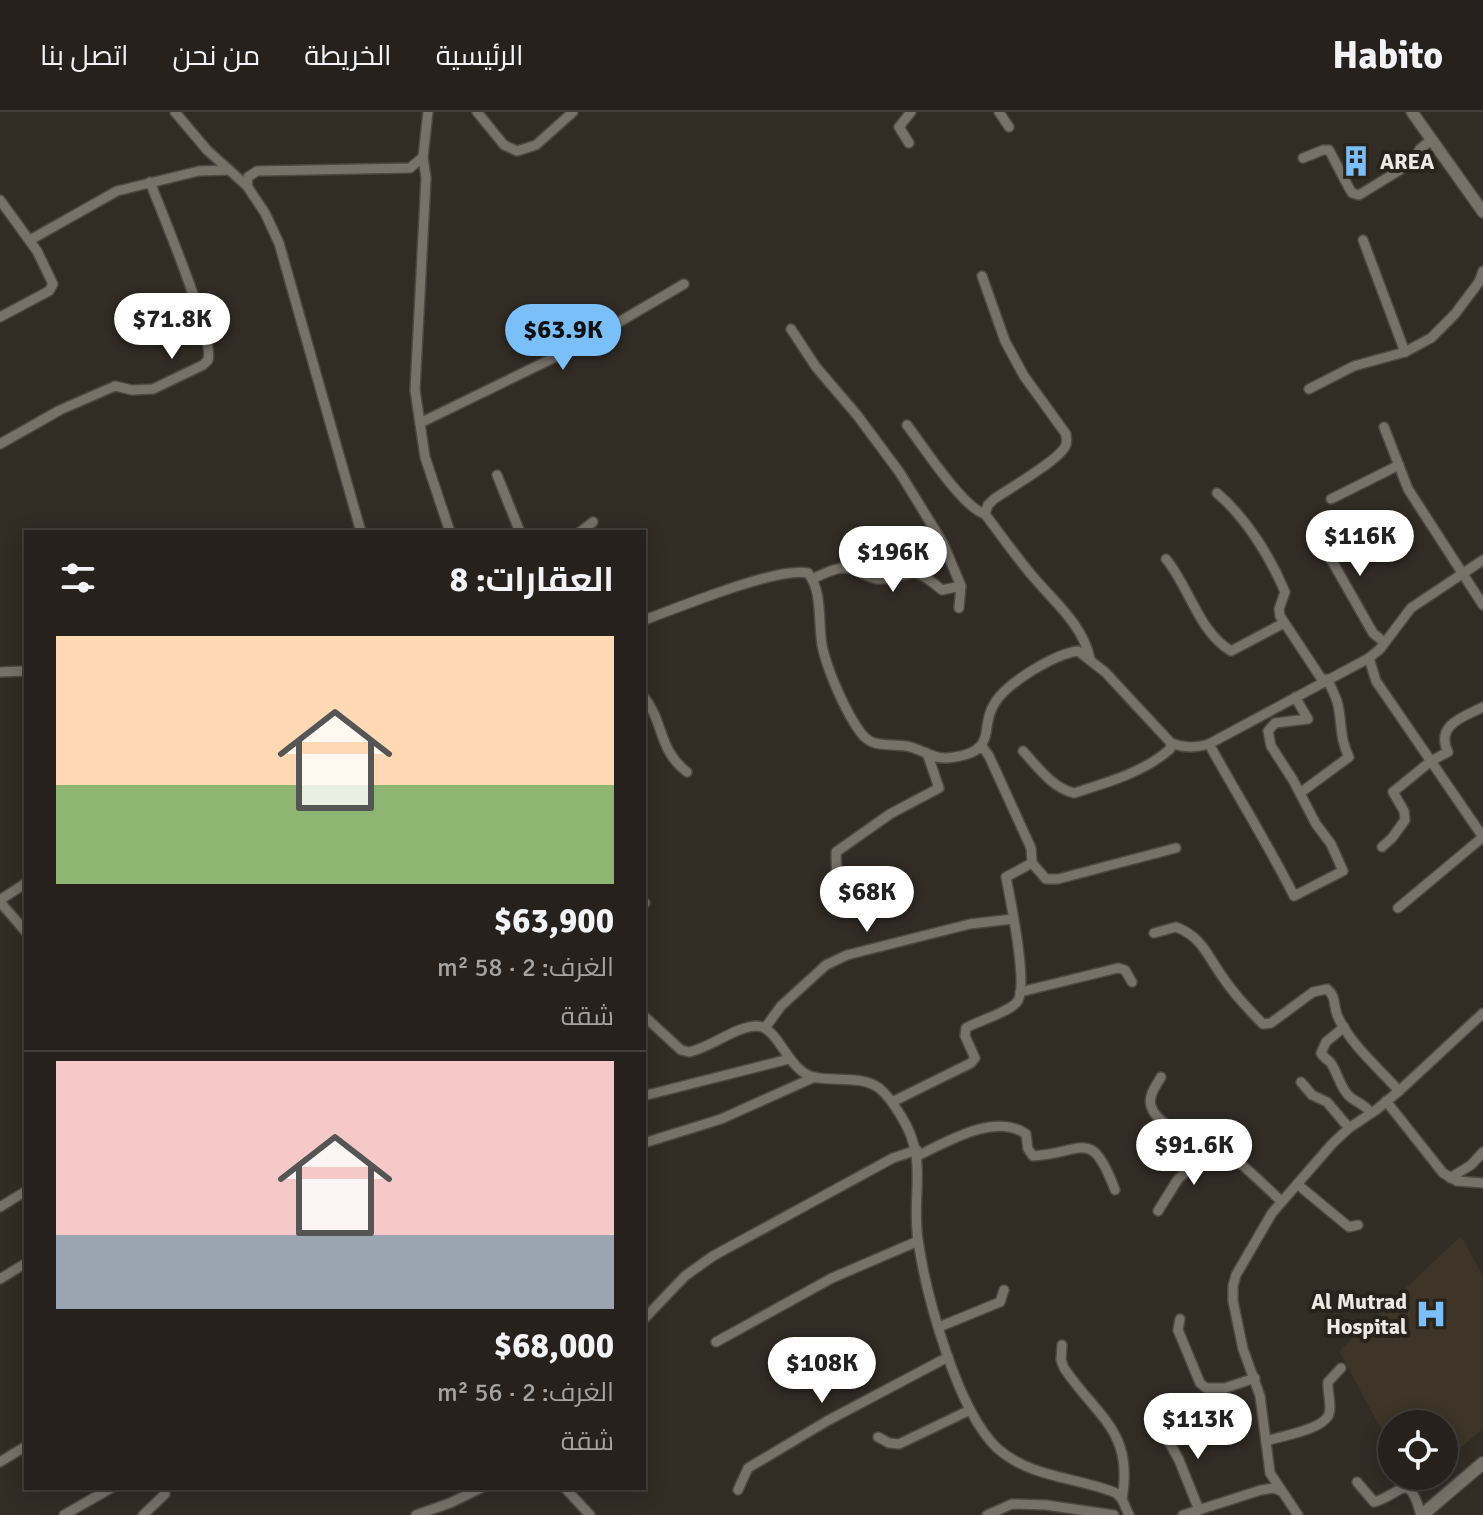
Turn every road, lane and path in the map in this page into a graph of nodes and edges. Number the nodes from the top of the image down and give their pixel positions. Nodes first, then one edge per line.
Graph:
1 (175, 112) edge
2 (428, 112) edge
3 (477, 112) edge
4 (573, 112) edge
5 (911, 112) edge
6 (999, 112) edge
7 (1412, 112) edge
8 (1009, 127) dead end
9 (1431, 140) junction
10 (909, 143) dead end
11 (423, 157) junction
12 (1303, 158) dead end
13 (229, 170) junction
14 (150, 182) junction
15 (247, 186) junction
16 (0, 200) edge
17 (1483, 212) edge
18 (30, 240) junction
19 (1363, 240) dead end
20 (1483, 271) edge
21 (982, 276) dead end
22 (684, 284) dead end
23 (0, 317) edge
24 (791, 329) dead end
25 (1405, 352) junction
26 (1309, 389) dead end
27 (420, 423) junction
28 (907, 425) dead end
29 (1384, 427) dead end
30 (0, 444) edge
31 (1399, 465) junction
32 (497, 475) dead end
33 (1217, 493) dead end
34 (1331, 499) dead end
35 (985, 514) junction
36 (593, 522) dead end
37 (360, 530) edge
38 (449, 530) edge
39 (519, 530) edge
40 (583, 530) edge
41 (1312, 538) dead end
42 (1166, 559) dead end
43 (1483, 560) edge
44 (1461, 574) junction
45 (812, 579) junction
46 (961, 586) junction
47 (1483, 605) edge
48 (959, 608) dead end
49 (646, 619) edge
50 (1284, 623) junction
51 (1384, 642) junction
52 (1369, 658) junction
53 (1090, 659) junction
54 (24, 671) edge
55 (0, 672) edge
56 (1325, 680) junction
57 (1295, 697) junction
58 (646, 700) edge
59 (1483, 707) edge
60 (1171, 743) junction
61 (1209, 744) junction
62 (978, 748) junction
63 (1023, 751) dead end
64 (927, 753) junction
65 (1431, 761) junction
66 (687, 772) dead end
67 (1300, 793) junction
68 (1483, 837) edge
69 (1382, 847) dead end
70 (1176, 848) dead end
71 (1032, 863) junction
72 (24, 884) edge
73 (837, 893) dead end
74 (0, 901) edge
75 (1398, 908) dead end
76 (1013, 919) junction
77 (24, 930) edge
78 (1154, 933) dead end
79 (1132, 982) dead end
80 (1020, 992) junction
81 (1483, 1013) edge
82 (646, 1019) edge
83 (1344, 1027) junction
84 (765, 1028) junction
85 (789, 1059) junction
86 (815, 1077) junction
87 (1161, 1077) dead end
88 (1301, 1082) dead end
89 (1399, 1091) junction
90 (647, 1095) dead end
91 (1386, 1101) junction
92 (892, 1102) junction
93 (1371, 1113) junction
94 (1349, 1128) junction
95 (646, 1142) edge
96 (1215, 1146) junction
97 (1483, 1152) edge
98 (917, 1153) junction
99 (1450, 1178) junction
100 (1483, 1183) edge
101 (1297, 1184) junction
102 (1115, 1190) dead end
103 (24, 1193) edge
104 (1281, 1201) junction
105 (0, 1207) edge
106 (1158, 1211) dead end
107 (1358, 1225) dead end
108 (918, 1241) junction
109 (24, 1264) edge
110 (0, 1279) edge
111 (1004, 1290) dead end
112 (646, 1317) edge
113 (1180, 1319) dead end
114 (939, 1327) junction
115 (716, 1342) dead end
116 (1062, 1345) dead end
117 (948, 1357) junction
118 (1341, 1368) dead end
119 (1255, 1378) junction
120 (1166, 1408) dead end
121 (970, 1410) junction
122 (878, 1437) dead end
123 (1266, 1441) junction
124 (24, 1444) edge
125 (24, 1444) edge
126 (0, 1455) edge
127 (0, 1462) edge
128 (1483, 1463) edge
129 (1270, 1473) junction
130 (1483, 1473) edge
131 (1357, 1482) dead end
132 (108, 1490) edge
133 (164, 1490) edge
134 (477, 1490) edge
135 (567, 1490) edge
136 (738, 1490) dead end
137 (1261, 1490) junction
138 (1281, 1491) junction
139 (1122, 1499) junction
140 (1199, 1510) junction
141 (64, 1515) edge
142 (143, 1515) edge
143 (416, 1515) edge
144 (590, 1515) edge
145 (987, 1515) edge
146 (1114, 1515) edge
147 (1129, 1515) edge
148 (1183, 1515) edge
149 (1298, 1515) edge
150 (1422, 1515) edge
151 (1434, 1515) edge

1 - 13 street
2 - 11 street
3 - 4 street
5 - 10 street
6 - 8 street
7 - 9 street
9 - 12 street
9 - 17 street
11 - 15 street
11 - 27 street
13 - 14 street
13 - 15 street
14 - 18 street
14 - 30 street
15 - 37 street
16 - 18 street
18 - 23 street
19 - 25 street
20 - 25 street
21 - 35 street
22 - 27 street
24 - 46 street
25 - 26 street
27 - 38 street
28 - 35 street
29 - 31 street
31 - 34 street
31 - 44 street
32 - 39 street
33 - 50 street
35 - 53 street
36 - 40 street
41 - 51 street
42 - 50 street
43 - 44 street
44 - 47 street
44 - 51 street
45 - 46 street
45 - 49 street
45 - 64 street
46 - 48 street
50 - 56 street
51 - 52 street
52 - 56 street
52 - 65 street
53 - 60 street
53 - 62 street
54 - 55 street
56 - 57 street
56 - 67 street
57 - 61 street
57 - 67 street
58 - 66 street
59 - 65 street
60 - 61 street
60 - 63 street
61 - 67 street
62 - 64 street
62 - 71 street
64 - 73 street
65 - 68 street
65 - 69 street
68 - 75 street
70 - 71 street
71 - 76 street
72 - 74 street
74 - 77 street
76 - 80 street
76 - 84 street
78 - 83 street
79 - 80 street
80 - 92 street
81 - 89 street
82 - 84 street
83 - 89 street
83 - 93 street
84 - 85 street
85 - 86 street
85 - 90 street
86 - 92 street
86 - 95 street
87 - 96 street
88 - 94 street
89 - 91 street
91 - 93 street
91 - 99 street
92 - 98 street
93 - 94 street
94 - 101 street
96 - 104 street
96 - 106 street
97 - 99 street
98 - 102 street
98 - 108 street
98 - 112 street
99 - 100 street
101 - 104 street
101 - 107 street
103 - 105 street
104 - 119 street
108 - 114 street
108 - 115 street
109 - 110 street
111 - 114 street
113 - 119 street
114 - 117 street
116 - 139 street
117 - 121 street
117 - 136 street
118 - 123 street
119 - 123 street
120 - 140 street
121 - 122 street
121 - 139 street
123 - 129 street
124 - 126 street
125 - 127 street
128 - 150 main road
129 - 137 street
129 - 138 street
130 - 151 main road
131 - 150 street
132 - 141 street
133 - 142 street
134 - 143 street
135 - 144 street
137 - 138 street
137 - 140 street
138 - 149 street
139 - 147 street
140 - 148 street
145 - 146 street

